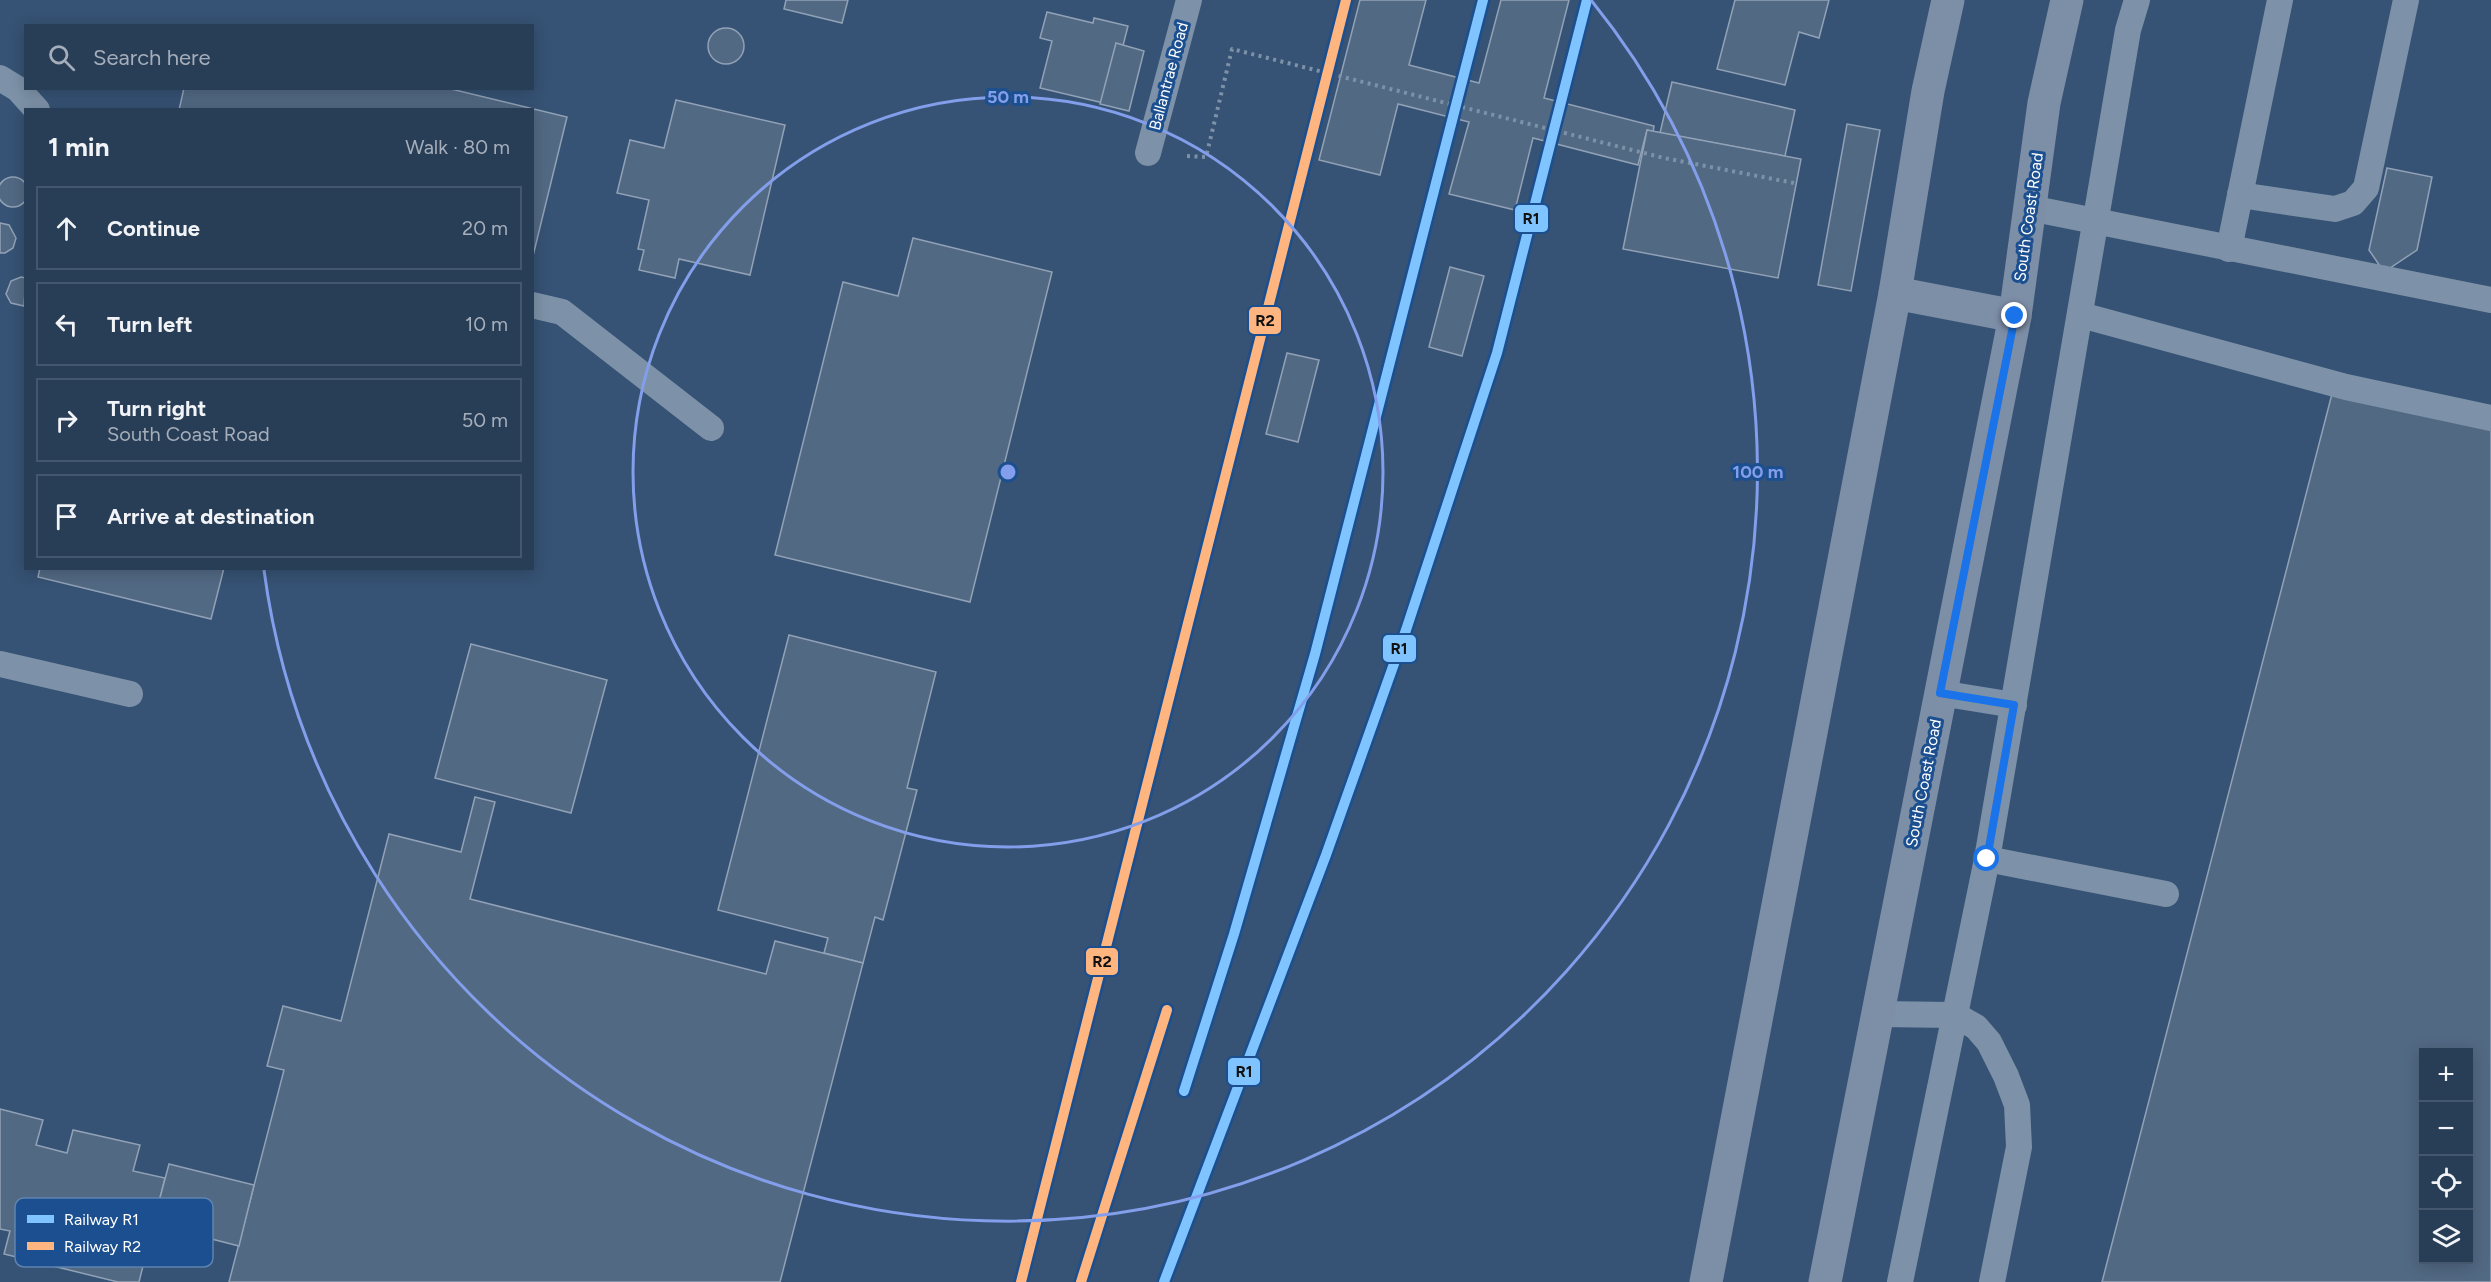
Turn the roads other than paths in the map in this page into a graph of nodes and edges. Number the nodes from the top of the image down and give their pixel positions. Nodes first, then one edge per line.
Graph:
1 (1189, 0) edge
2 (1948, 0) edge
3 (2067, 0) edge
4 (2136, 0) edge
5 (2280, 0) edge
6 (2406, 0) edge
7 (0, 78) edge
8 (35, 108) edge
9 (1148, 153) road end
10 (2240, 195) junction
11 (2030, 208) junction
12 (2096, 223) junction
13 (2229, 249) junction
14 (1895, 293) junction
15 (2491, 300) edge
16 (534, 306) edge
17 (2080, 315) junction
18 (2015, 316) junction
19 (2491, 418) edge
20 (711, 428) dead end
21 (0, 664) edge
22 (1940, 693) junction
23 (130, 694) dead end
24 (2014, 705) junction
25 (1987, 859) junction
26 (2166, 894) dead end
27 (1877, 1014) junction
28 (1955, 1016) junction
29 (1706, 1282) edge
30 (1825, 1282) edge
31 (1900, 1282) edge
32 (1992, 1282) edge

1 - 9 lane, Ballantrae Road
2 - 14 main road
3 - 11 main road, South Coast Road
4 - 12 lane
5 - 10 lane
6 - 10 lane
7 - 8 lane
10 - 13 lane
11 - 12 lane
11 - 18 main road, South Coast Road
12 - 13 lane
12 - 17 lane
13 - 15 lane
14 - 18 main road
14 - 29 main road
16 - 20 lane
17 - 19 lane
17 - 24 lane
18 - 22 main road, South Coast Road
21 - 23 lane
22 - 24 lane
22 - 27 main road, South Coast Road
24 - 25 lane
25 - 26 lane
25 - 28 lane
27 - 28 lane
27 - 30 main road, South Coast Road
28 - 31 lane
28 - 32 lane

